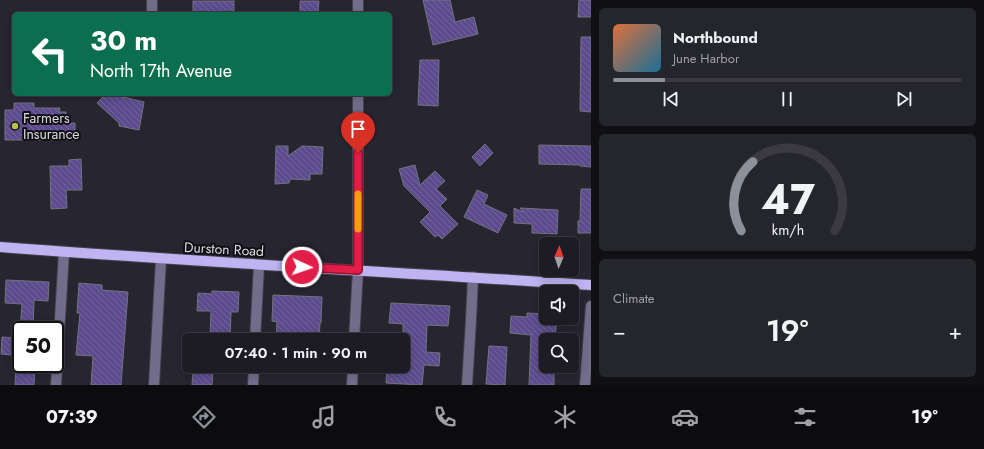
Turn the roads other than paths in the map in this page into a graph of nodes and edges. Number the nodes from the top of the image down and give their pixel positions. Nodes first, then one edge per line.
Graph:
1 (152, 0) edge
2 (358, 0) edge
3 (152, 12) edge
4 (358, 12) edge
5 (358, 96) edge
6 (0, 247) edge
7 (64, 252) junction
8 (161, 259) junction
9 (259, 265) junction
10 (358, 270) junction
11 (473, 277) junction
12 (591, 285) edge
13 (591, 306) edge
14 (255, 333) edge
15 (354, 333) edge
16 (254, 373) edge
17 (353, 373) edge
18 (56, 385) edge
19 (154, 385) edge
20 (253, 385) edge
21 (352, 385) edge
22 (467, 385) edge
23 (585, 385) edge

1 - 3 street
2 - 4 street
5 - 10 street
6 - 7 main road, Durston Road
7 - 8 main road, Durston Road
7 - 18 street
8 - 9 main road, Durston Road
8 - 19 street
9 - 10 main road, Durston Road
9 - 14 street
10 - 11 main road, Durston Road
10 - 15 street
11 - 12 main road, Durston Road
11 - 22 street
13 - 23 street
16 - 20 street
17 - 21 street

